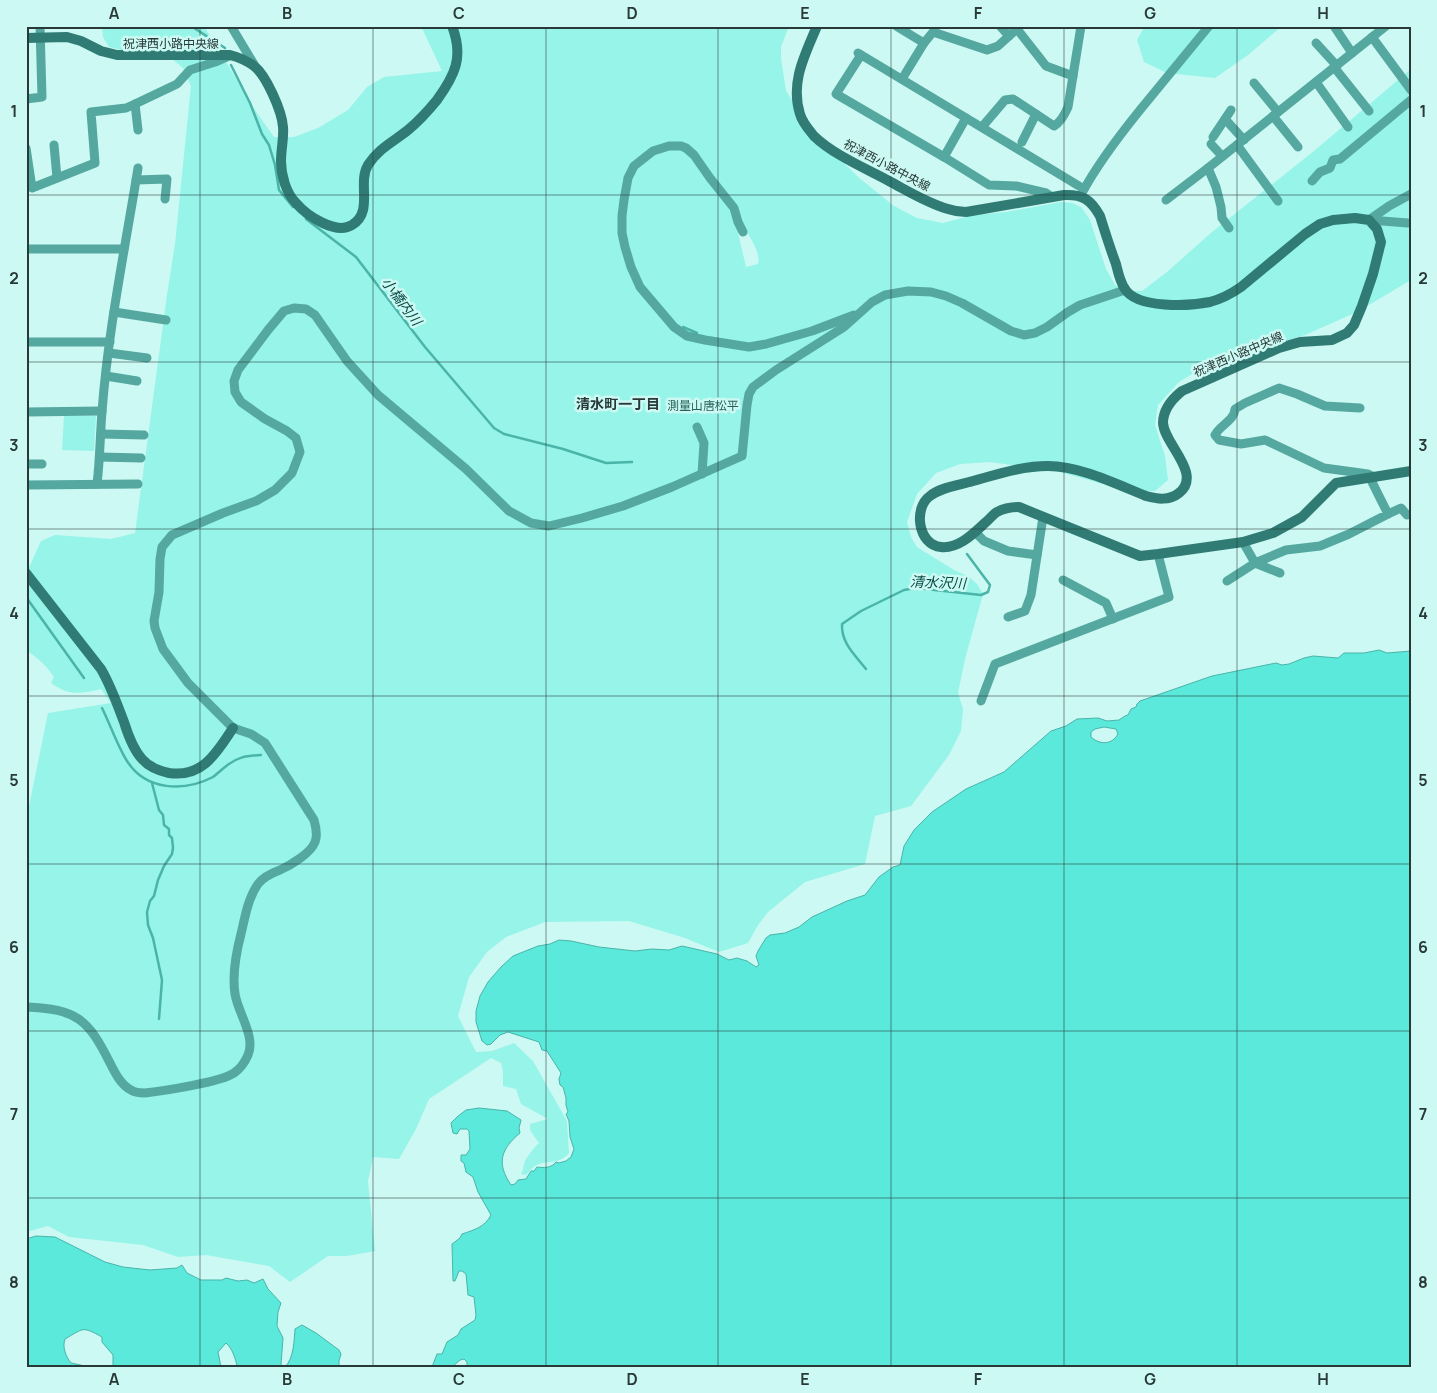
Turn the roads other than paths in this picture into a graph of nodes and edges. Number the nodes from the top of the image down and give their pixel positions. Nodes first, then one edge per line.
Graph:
1 (40, 26) edge
2 (231, 26) edge
3 (452, 26) edge
4 (817, 26) edge
5 (896, 26) edge
6 (1000, 26) edge
7 (1081, 26) edge
8 (1210, 26) edge
9 (1334, 26) edge
10 (1386, 26) edge
11 (1019, 28) edge
12 (1009, 36) junction
13 (1372, 37) junction
14 (26, 38) edge
15 (40, 38) junction
16 (924, 43) junction
17 (1316, 43) dead end
18 (1352, 53) junction
19 (230, 56) junction
20 (255, 66) junction
21 (1336, 66) junction
22 (1073, 76) junction
23 (902, 79) junction
24 (1316, 82) junction
25 (1254, 84) dead end
26 (1411, 90) edge
27 (26, 98) edge
28 (1411, 100) edge
29 (135, 104) junction
30 (1231, 110) dead end
31 (1368, 111) dead end
32 (1036, 114) junction
33 (1276, 114) junction
34 (966, 118) junction
35 (1225, 119) junction
36 (982, 127) junction
37 (1348, 127) dead end
38 (138, 130) dead end
39 (1022, 142) dead end
40 (1240, 142) junction
41 (54, 145) dead end
42 (26, 148) edge
43 (1298, 148) dead end
44 (1222, 156) junction
45 (944, 157) junction
46 (138, 168) dead end
47 (1208, 168) junction
48 (58, 178) junction
49 (136, 180) junction
50 (1312, 181) dead end
51 (1082, 192) junction
52 (1411, 194) edge
53 (1052, 197) junction
54 (165, 199) dead end
55 (1166, 200) dead end
56 (1278, 201) dead end
57 (1369, 220) junction
58 (1408, 223) dead end
59 (1229, 228) dead end
60 (742, 232) dead end
61 (26, 249) edge
62 (124, 249) junction
63 (1125, 290) junction
64 (114, 312) junction
65 (859, 313) junction
66 (166, 320) dead end
67 (26, 342) edge
68 (110, 342) junction
69 (109, 353) junction
70 (147, 358) dead end
71 (106, 376) junction
72 (137, 380) dead end
73 (1360, 408) dead end
74 (102, 411) junction
75 (26, 412) edge
76 (698, 427) dead end
77 (101, 434) junction
78 (144, 435) dead end
79 (100, 457) junction
80 (141, 458) dead end
81 (26, 464) edge
82 (42, 464) dead end
83 (1411, 471) edge
84 (702, 474) junction
85 (1374, 477) junction
86 (26, 484) edge
87 (97, 484) junction
88 (138, 484) dead end
89 (1388, 514) junction
90 (1407, 515) dead end
91 (1043, 517) junction
92 (975, 532) junction
93 (1243, 542) junction
94 (1158, 554) junction
95 (1037, 555) junction
96 (1255, 563) junction
97 (26, 573) edge
98 (1280, 573) dead end
99 (1063, 580) dead end
100 (1227, 581) dead end
101 (1008, 617) dead end
102 (1113, 618) junction
103 (997, 654) dead end
104 (995, 664) junction
105 (982, 701) dead end
106 (233, 728) junction
107 (26, 1007) edge

1 - 15 street
2 - 20 street
3 - 20 main road
4 - 53 main road, 祝津西小路中央線
5 - 16 street
6 - 12 street
7 - 22 street
8 - 51 street
9 - 18 street
10 - 13 street
11 - 12 street
11 - 22 street
12 - 16 street
13 - 18 street
13 - 26 street
14 - 15 main road, 祝津西小路中央線
15 - 19 main road, 祝津西小路中央線
15 - 27 street
16 - 23 street
17 - 21 street
18 - 21 street
19 - 20 main road, 祝津西小路中央線
19 - 29 street
21 - 24 street
21 - 31 street
22 - 32 street
23 - 34 street
23 - 45 street
24 - 33 street
24 - 37 street
25 - 33 street
28 - 50 street
29 - 38 street
29 - 48 street
30 - 35 street
32 - 36 street
32 - 39 street
33 - 40 street
33 - 43 street
34 - 36 street
34 - 45 street
35 - 40 street
35 - 44 street
36 - 51 street
40 - 44 street
40 - 56 street
41 - 48 street
42 - 48 street
44 - 47 street
45 - 53 street
46 - 49 street
47 - 55 street
47 - 59 street
49 - 54 street
49 - 62 street
51 - 53 main road, 祝津西小路中央線
51 - 63 main road
52 - 57 street
57 - 58 street
57 - 63 main road
57 - 92 main road, 祝津西小路中央線
60 - 65 street
61 - 62 street
62 - 64 street
63 - 65 street
64 - 66 street
64 - 68 street
65 - 84 street
67 - 68 street
68 - 69 street
69 - 70 street
69 - 71 street
71 - 72 street
71 - 74 street
73 - 85 street
74 - 75 street
74 - 77 street
76 - 84 street
77 - 78 street
77 - 79 street
79 - 80 street
79 - 87 street
81 - 82 street
83 - 85 main road, 祝津西小路中央線
84 - 106 street
85 - 89 street
85 - 93 main road, 祝津西小路中央線
86 - 87 street
87 - 88 street
89 - 90 street
89 - 96 street
91 - 92 main road, 祝津西小路中央線
91 - 94 main road, 祝津西小路中央線
91 - 95 street
92 - 95 street
93 - 94 main road, 祝津西小路中央線
93 - 96 street
94 - 102 street
95 - 101 street
96 - 98 street
96 - 100 street
97 - 106 main road
99 - 102 street
102 - 104 street
103 - 104 street
104 - 105 street
106 - 107 street

